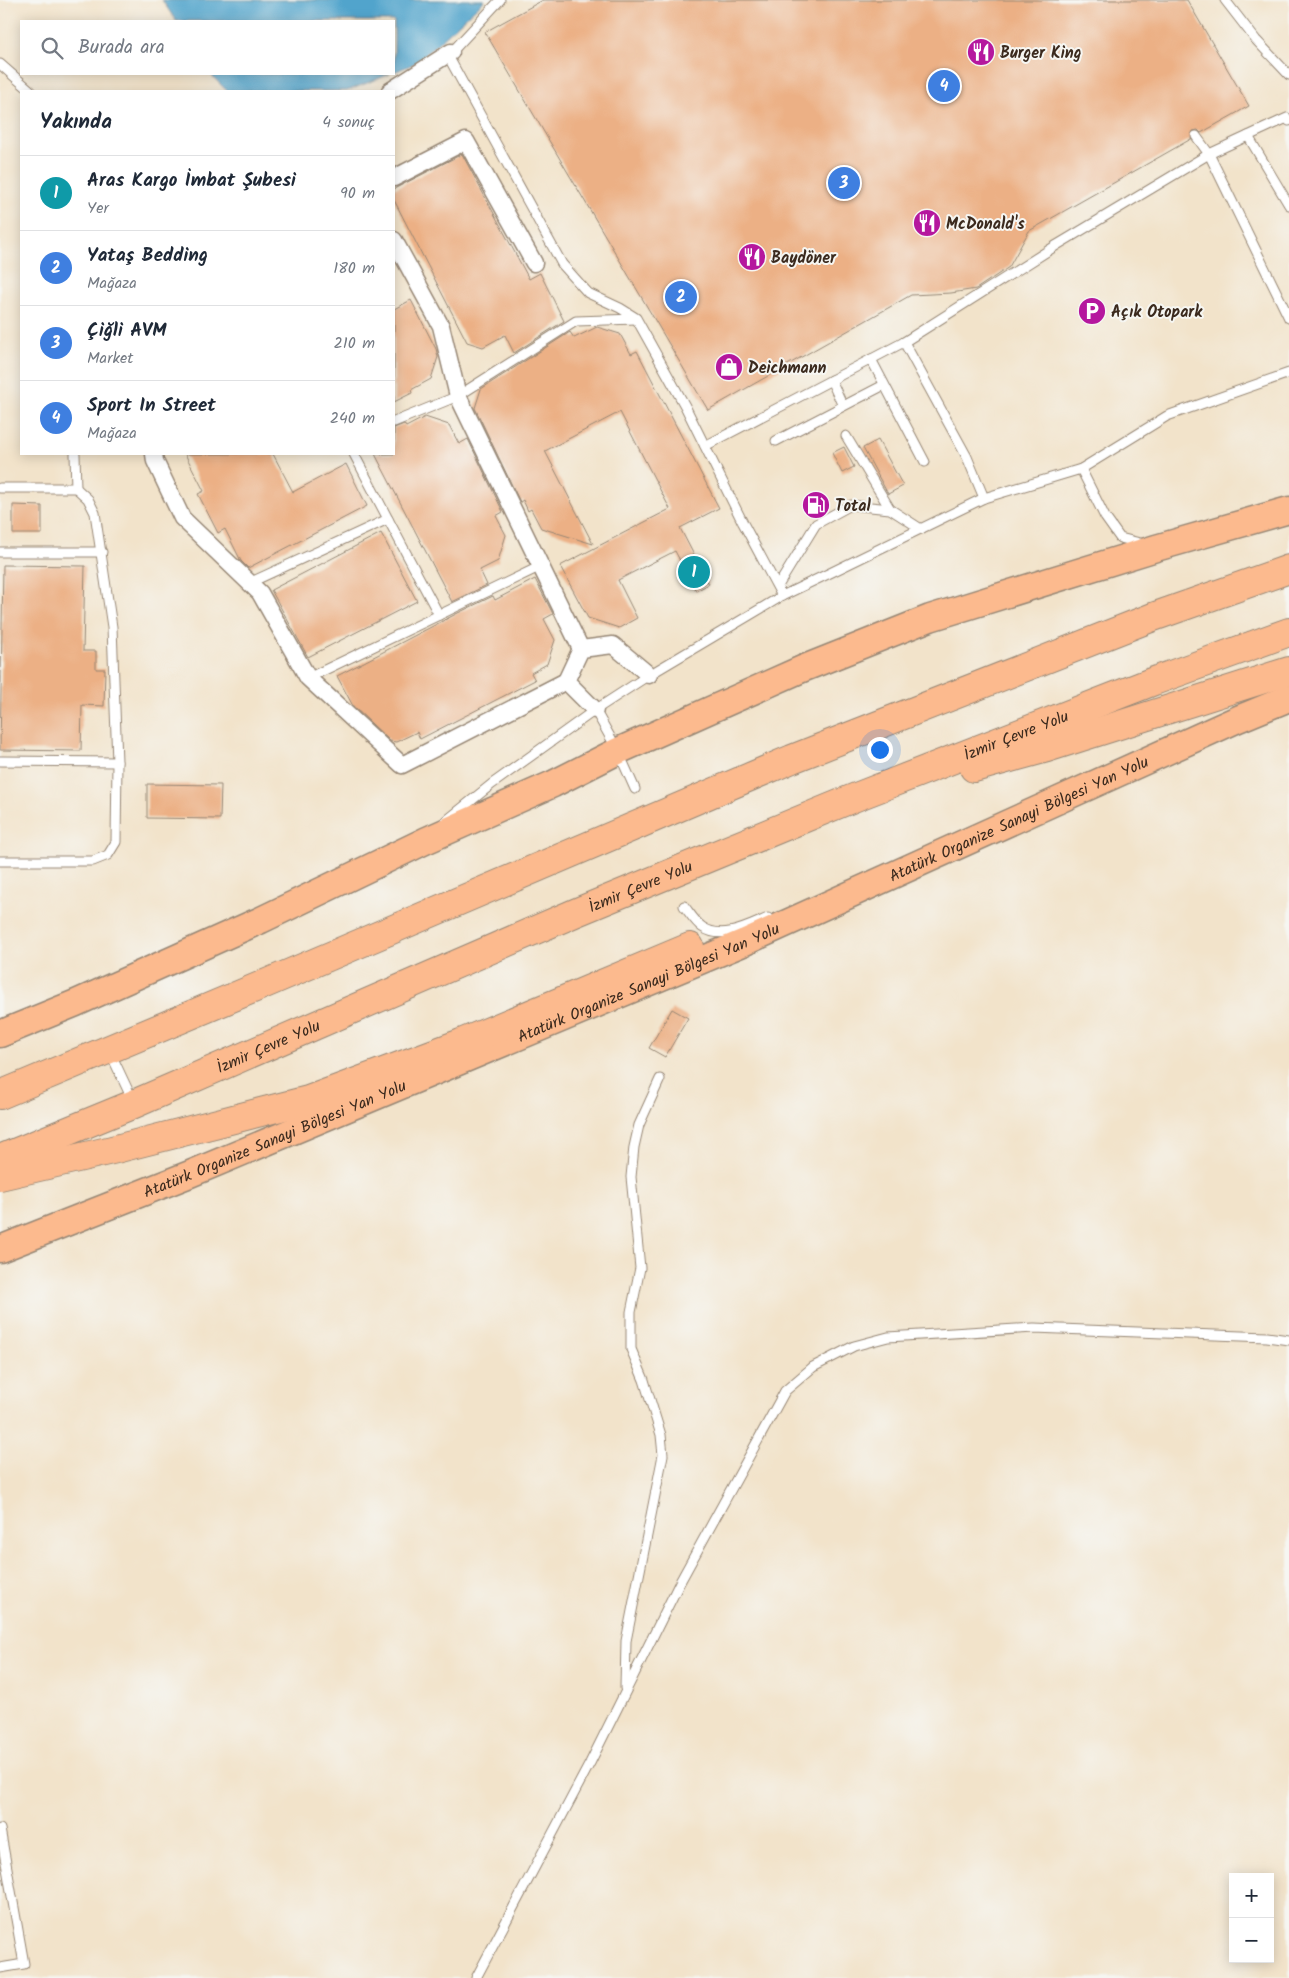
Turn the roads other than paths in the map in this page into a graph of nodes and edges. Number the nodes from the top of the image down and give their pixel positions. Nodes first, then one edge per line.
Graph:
1 (500, 0) edge
2 (1225, 0) edge
3 (452, 52) junction
4 (0, 64) edge
5 (1289, 75) edge
6 (30, 90) edge
7 (392, 90) edge
8 (1289, 122) edge
9 (1196, 136) dead end
10 (1248, 136) junction
11 (1209, 154) junction
12 (395, 177) edge
13 (1289, 205) edge
14 (395, 242) edge
15 (534, 263) dead end
16 (636, 318) junction
17 (1289, 318) edge
18 (904, 342) junction
19 (871, 359) junction
20 (1289, 373) edge
21 (831, 380) junction
22 (884, 385) junction
23 (458, 396) junction
24 (843, 406) junction
25 (395, 422) edge
26 (846, 436) dead end
27 (776, 442) dead end
28 (705, 446) junction
29 (75, 455) edge
30 (154, 455) edge
31 (355, 455) edge
32 (925, 462) dead end
33 (1081, 469) junction
34 (0, 488) edge
35 (76, 488) junction
36 (984, 498) junction
37 (890, 508) junction
38 (1289, 510) edge
39 (388, 519) junction
40 (921, 529) junction
41 (1156, 548) junction
42 (0, 552) edge
43 (102, 552) junction
44 (541, 566) junction
45 (1289, 569) edge
46 (249, 583) junction
47 (778, 586) junction
48 (782, 596) junction
49 (439, 615) junction
50 (1289, 632) edge
51 (581, 649) junction
52 (1289, 671) edge
53 (649, 675) junction
54 (308, 678) junction
55 (566, 681) junction
56 (1289, 698) edge
57 (595, 710) junction
58 (618, 751) junction
59 (0, 761) edge
60 (117, 762) junction
61 (635, 789) dead end
62 (856, 797) junction
63 (983, 836) junction
64 (425, 841) junction
65 (0, 861) edge
66 (864, 877) dead end
67 (684, 906) dead end
68 (778, 914) dead end
69 (690, 947) dead end
70 (0, 1034) edge
71 (109, 1049) junction
72 (660, 1079) dead end
73 (0, 1095) edge
74 (134, 1104) junction
75 (0, 1159) edge
76 (0, 1176) edge
77 (0, 1249) edge
78 (1289, 1340) edge
79 (625, 1692) junction
80 (0, 1829) edge
81 (0, 1968) edge
82 (476, 1978) edge

1 - 3 lane
2 - 5 lane
3 - 7 street
3 - 16 lane
4 - 6 lane
8 - 10 lane
9 - 11 lane
10 - 11 lane
10 - 13 lane
11 - 17 lane
11 - 18 lane
12 - 15 street
14 - 23 street
16 - 23 lane
16 - 28 lane
18 - 19 lane
18 - 36 lane
19 - 21 lane
19 - 22 lane
20 - 33 lane
21 - 24 lane
21 - 28 lane
22 - 24 lane
22 - 32 lane
23 - 25 lane
23 - 44 street
24 - 27 lane
26 - 37 lane
28 - 47 lane
29 - 35 lane
30 - 46 street
31 - 39 lane
33 - 36 lane
33 - 41 lane
34 - 35 lane
35 - 43 lane
36 - 40 lane
37 - 40 lane
37 - 47 lane
38 - 41 main road
39 - 46 lane
39 - 49 lane
40 - 48 lane
41 - 58 main road
42 - 43 lane
43 - 60 lane
44 - 49 lane
44 - 51 street
45 - 71 highway
46 - 54 street
47 - 48 lane
48 - 53 lane
49 - 54 lane
50 - 62 highway, İzmir Çevre Yolu
51 - 53 street
51 - 55 street
52 - 62 highway
53 - 57 lane
54 - 55 street
55 - 57 street
56 - 63 main road, Atatürk Organize Sanayi Bölgesi Yan Yolu
57 - 58 lane
57 - 64 lane
58 - 61 lane
58 - 64 main road
59 - 60 lane
60 - 65 lane
62 - 74 highway, İzmir Çevre Yolu
63 - 66 lane
63 - 77 main road, Atatürk Organize Sanayi Bölgesi Yan Yolu
64 - 70 main road
67 - 68 lane
69 - 76 highway
71 - 73 highway
71 - 74 lane
72 - 79 lane
74 - 75 highway, İzmir Çevre Yolu
78 - 79 lane
79 - 82 lane
80 - 81 lane

